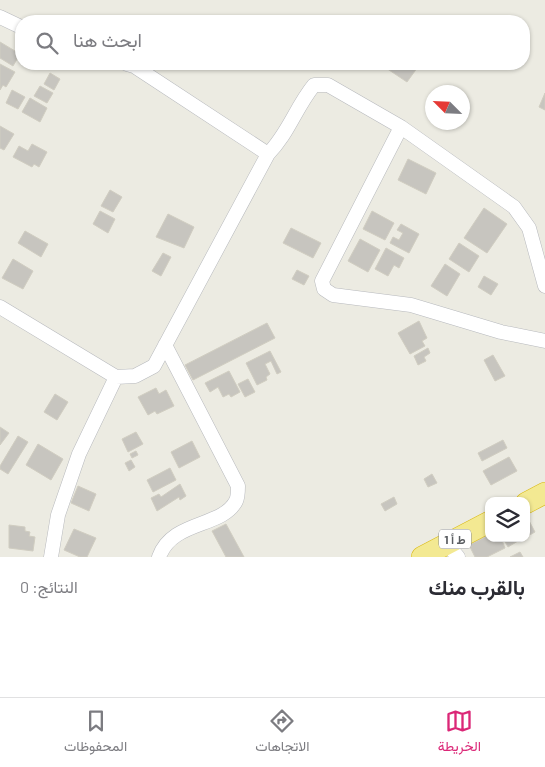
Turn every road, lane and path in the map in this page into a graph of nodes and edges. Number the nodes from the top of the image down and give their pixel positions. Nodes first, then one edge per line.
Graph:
1 (0, 16) edge
2 (15, 24) edge
3 (140, 70) edge
4 (401, 127) junction
5 (268, 154) junction
6 (545, 286) edge
7 (0, 307) edge
8 (545, 341) edge
9 (165, 345) junction
10 (116, 377) junction
11 (545, 493) edge
12 (530, 500) edge
13 (485, 525) edge
14 (453, 550) edge
15 (50, 557) edge
16 (159, 557) edge
17 (422, 557) edge

1 - 2 street
3 - 5 street
4 - 5 street
4 - 6 street
4 - 8 street
5 - 9 street
7 - 10 street
9 - 10 street
9 - 16 street
10 - 15 street
11 - 12 highway
13 - 14 highway, ط أ 1
14 - 17 highway, ط أ 1

